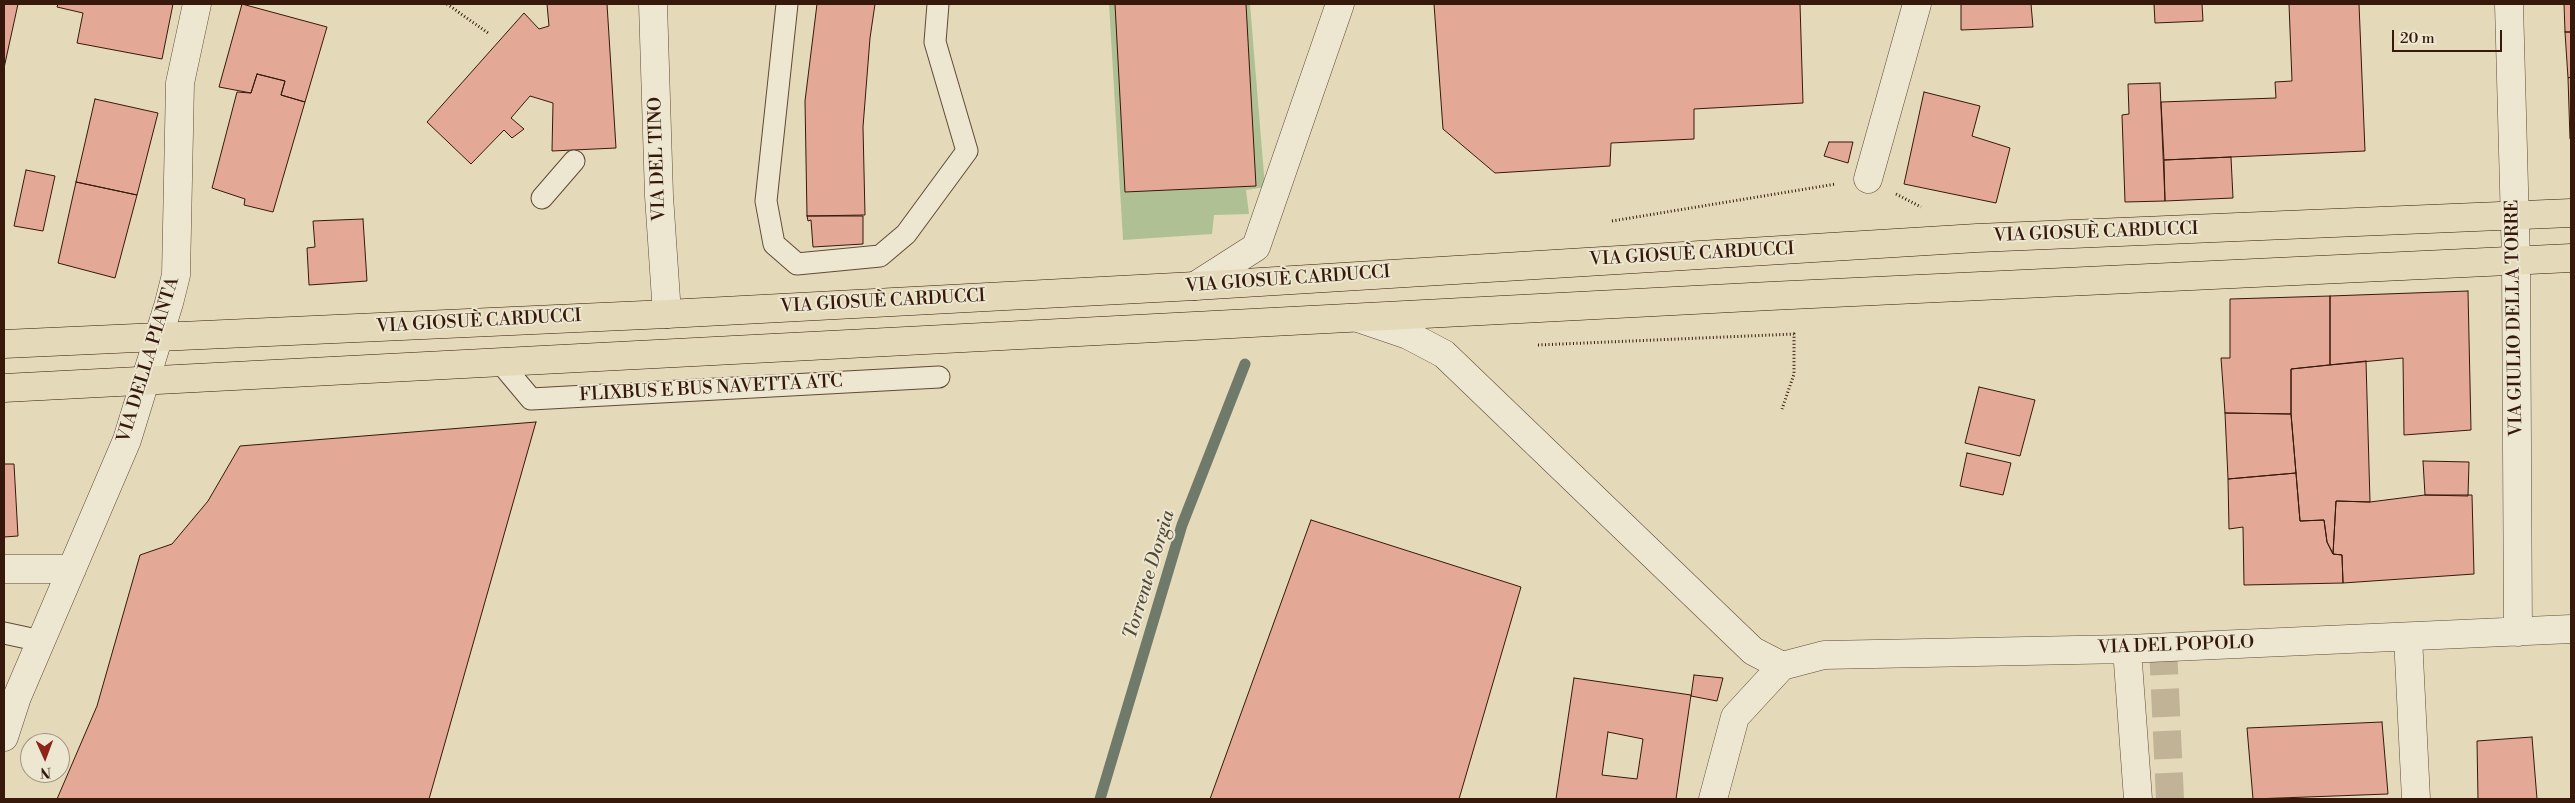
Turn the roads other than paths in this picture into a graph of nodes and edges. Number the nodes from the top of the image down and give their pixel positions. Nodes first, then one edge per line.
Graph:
1 (197, 4) edge
2 (653, 4) edge
3 (787, 4) edge
4 (938, 4) edge
5 (1340, 4) edge
6 (1917, 4) edge
7 (2509, 4) edge
8 (574, 161) dead end
9 (1868, 179) road end
10 (542, 198) dead end
11 (2571, 214) edge
12 (2514, 215) junction
13 (2571, 258) edge
14 (2516, 261) junction
15 (1195, 286) junction
16 (667, 314) junction
17 (1358, 318) junction
18 (159, 336) junction
19 (4, 344) edge
20 (500, 362) junction
21 (939, 377) dead end
22 (146, 381) junction
23 (4, 388) edge
24 (4, 569) edge
25 (72, 569) junction
26 (2571, 629) edge
27 (2518, 632) junction
28 (4, 633) edge
29 (2408, 637) junction
30 (40, 642) junction
31 (2127, 649) junction
32 (1782, 666) junction
33 (4, 737) edge
34 (1713, 799) edge
35 (2138, 799) edge
36 (2416, 799) edge

1 - 18 street, VIA DELLA PIANTA
2 - 16 street, VIA DEL TINO
3 - 4 lane
5 - 15 street
6 - 9 street
7 - 12 street, VIA GIULIO DELLA TORRE
8 - 10 lane
11 - 12 main road, VIA GIOSUÈ CARDUCCI
12 - 14 street, VIA GIULIO DELLA TORRE
12 - 15 main road, VIA GIOSUÈ CARDUCCI
13 - 14 main road
14 - 17 main road
14 - 27 street, VIA GIULIO DELLA TORRE
15 - 16 main road, VIA GIOSUÈ CARDUCCI
16 - 18 main road, VIA GIOSUÈ CARDUCCI
17 - 20 main road
17 - 32 street
18 - 19 main road, VIA GIOSUÈ CARDUCCI
18 - 22 street, VIA DELLA PIANTA
20 - 21 lane, FLIXBUS E BUS NAVETTA ATC
20 - 22 main road
22 - 23 main road
22 - 25 street, VIA DELLA PIANTA
24 - 25 street
25 - 30 street, VIA DELLA PIANTA
26 - 27 street, VIA DEL POPOLO
27 - 29 street, VIA DEL POPOLO
28 - 30 lane
29 - 31 street, VIA DEL POPOLO
29 - 36 street
30 - 33 street, VIA DELLA PIANTA
31 - 32 street, VIA DEL POPOLO
31 - 35 street
32 - 34 street

